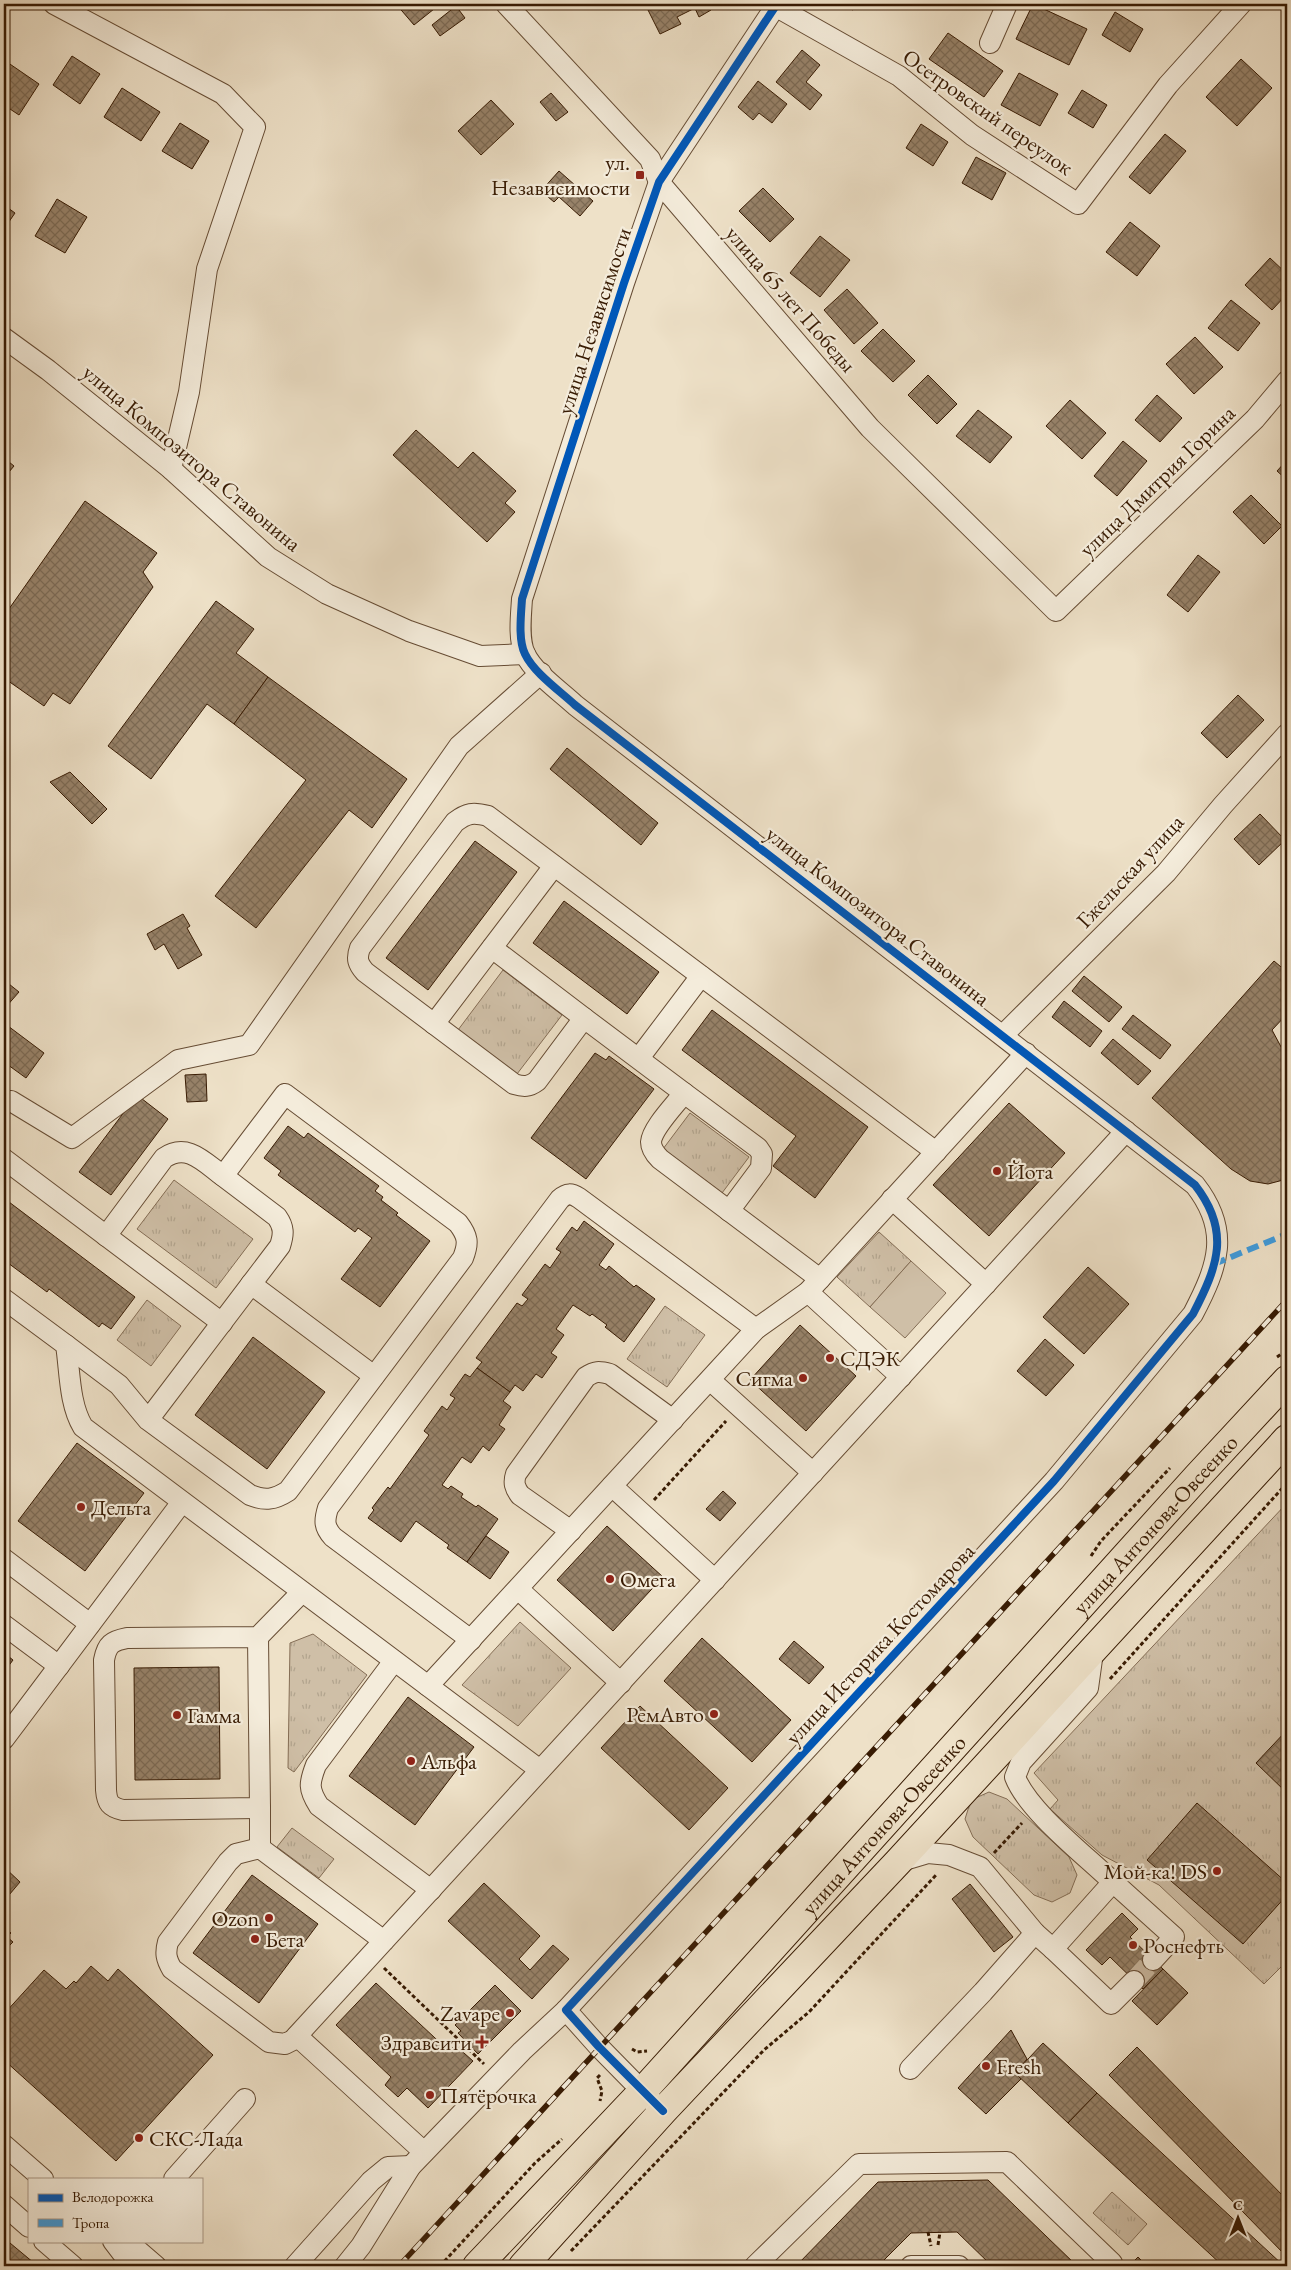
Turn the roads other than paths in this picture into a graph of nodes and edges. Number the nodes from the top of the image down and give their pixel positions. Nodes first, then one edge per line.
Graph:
1 (54, 4) edge
2 (506, 4) edge
3 (1007, 4) edge
4 (1241, 4) edge
5 (776, 5) edge
6 (990, 42) dead end
7 (659, 182) junction
8 (4, 338) edge
9 (1287, 381) edge
10 (170, 469) junction
11 (1056, 611) joint
12 (525, 654) junction
13 (540, 673) junction
14 (1287, 734) edge
15 (554, 866) junction
16 (492, 948) junction
17 (701, 976) junction
18 (584, 1018) junction
19 (434, 1024) junction
20 (1003, 1035) junction
21 (1026, 1053) junction
22 (638, 1058) junction
23 (684, 1093) junction
24 (11, 1101) dead end
25 (1126, 1131) junction
26 (936, 1152) junction
27 (4, 1159) edge
28 (223, 1176) junction
29 (1195, 1185) joint
30 (892, 1199) junction
31 (729, 1211) junction
32 (106, 1236) junction
33 (250, 1284) junction
34 (986, 1284) junction
35 (814, 1286) junction
36 (4, 1299) edge
37 (222, 1322) junction
38 (756, 1330) junction
39 (66, 1345) junction
40 (374, 1376) junction
41 (901, 1377) junction
42 (710, 1380) junction
43 (1287, 1380) edge
44 (148, 1420) junction
45 (673, 1420) junction
46 (1287, 1439) edge
47 (813, 1473) junction
48 (612, 1486) junction
49 (182, 1502) junction
50 (570, 1532) junction
51 (4, 1559) edge
52 (715, 1580) junction
53 (518, 1589) junction
54 (302, 1592) junction
55 (90, 1624) junction
56 (4, 1625) edge
57 (258, 1637) junction
58 (471, 1640) junction
59 (1093, 1652) junction
60 (394, 1661) junction
61 (59, 1666) junction
62 (621, 1683) junction
63 (428, 1686) junction
64 (4, 1739) edge
65 (540, 1770) junction
66 (260, 1808) junction
67 (260, 1848) junction
68 (898, 1862) junction
69 (1113, 1882) junction
70 (431, 1890) junction
71 (1035, 1933) junction
72 (378, 1948) junction
73 (1053, 1949) junction
74 (1153, 1960) tunnel mouth
75 (1134, 1981) tunnel mouth
76 (566, 2010) junction
77 (297, 2036) junction
78 (910, 2069) dead end
79 (642, 2092) junction
80 (244, 2100) dead end
81 (663, 2111) junction
82 (4, 2146) edge
83 (418, 2159) junction
84 (42, 2178) edge
85 (175, 2178) edge
86 (4, 2205) edge
87 (28, 2226) edge
88 (45, 2242) edge
89 (118, 2242) edge
90 (72, 2266) edge
91 (132, 2266) edge
92 (156, 2266) edge
93 (295, 2266) edge
94 (345, 2266) edge
95 (477, 2266) edge
96 (523, 2266) edge
97 (755, 2266) edge
98 (911, 2266) edge
99 (959, 2266) edge
100 (1109, 2266) edge

1 - 10 street
2 - 7 street, улица 65 лет Победы
3 - 6 street
4 - 5 street, Осетровский переулок
5 - 7 street, улица Независимости
7 - 11 street, улица 65 лет Победы
7 - 12 street, улица Независимости
8 - 10 street, улица Композитора Ставонина
9 - 11 street, улица Дмитрия Горина
10 - 12 street, улица Композитора Ставонина
12 - 13 street, улица Независимости
13 - 20 street, улица Композитора Ставонина
13 - 24 street
14 - 20 street, Гжельская улица
15 - 16 street
15 - 17 street
15 - 19 street
16 - 18 street
16 - 19 street
17 - 22 street
17 - 26 street
18 - 19 street
18 - 22 street
20 - 21 street, улица Композитора Ставонина
21 - 25 street, улица Композитора Ставонина
21 - 26 street
22 - 23 street
23 - 31 street
23 - 31 street
25 - 29 street, улица Композитора Ставонина
25 - 34 street
26 - 30 street
27 - 32 street
28 - 32 street
28 - 33 street
28 - 40 street
29 - 76 street, улица Историка Костомарова
30 - 34 street
30 - 35 street
31 - 35 street
32 - 37 street
33 - 37 street
33 - 40 street
34 - 41 street
35 - 38 street
35 - 41 street
36 - 39 street
37 - 44 street
38 - 42 street
38 - 58 street
39 - 44 street
39 - 49 street
40 - 44 street
41 - 47 street
42 - 45 street
42 - 47 street
43 - 79 highway, улица Антонова-Овсеенко
45 - 48 street
45 - 50 street
46 - 59 highway, улица Антонова-Овсеенко
47 - 52 street
48 - 50 street
48 - 52 street
49 - 54 street
49 - 55 street
50 - 53 street
51 - 55 street
52 - 62 street
53 - 58 street
53 - 62 street
54 - 57 street
54 - 60 street
55 - 61 street
56 - 61 street
57 - 66 street
57 - 66 street
58 - 63 street
59 - 68 highway, улица Антонова-Овсеенко
59 - 69 street
60 - 63 street
60 - 70 street
61 - 64 street
62 - 65 street
63 - 65 street
65 - 70 street
66 - 67 street
67 - 72 street
67 - 77 street
68 - 71 street
68 - 81 highway, улица Антонова-Овсеенко
69 - 73 street
69 - 74 street
70 - 72 street
71 - 73 street
71 - 78 street
72 - 77 street
73 - 75 street
76 - 79 street
76 - 83 street, улица Историка Костомарова
77 - 83 street
79 - 81 street
79 - 95 highway, улица Антонова-Овсеенко
80 - 85 street
81 - 96 highway, улица Антонова-Овсеенко
82 - 84 street
83 - 93 street
83 - 94 street, улица Историка Костомарова
86 - 87 street
88 - 90 street
89 - 91 street
89 - 92 street
97 - 100 street
98 - 99 street

